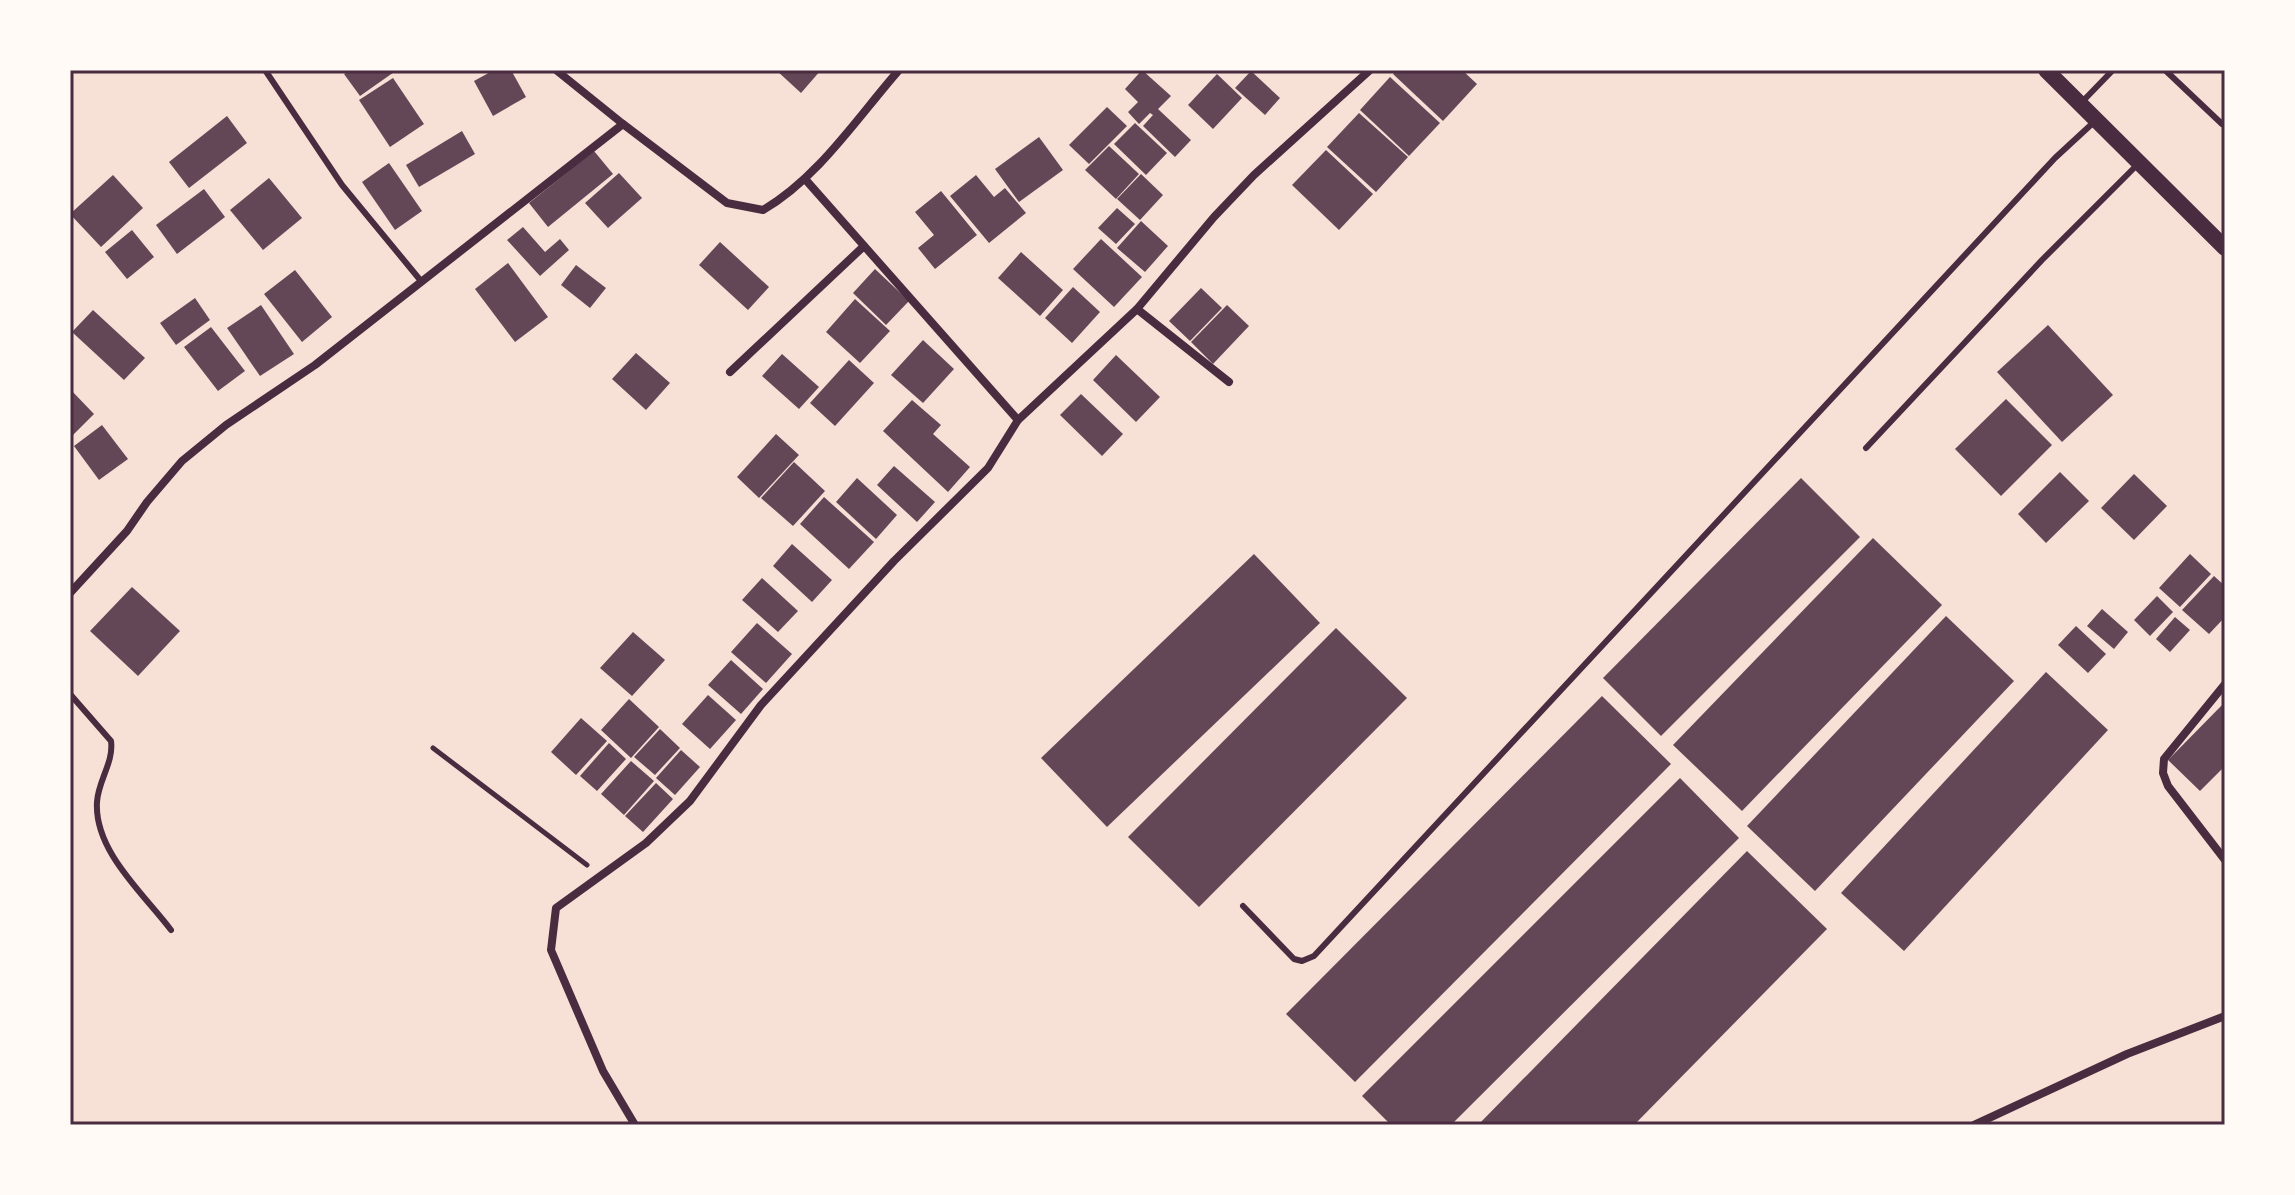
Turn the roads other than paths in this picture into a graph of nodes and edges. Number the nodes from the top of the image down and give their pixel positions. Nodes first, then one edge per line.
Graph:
1 (265, 70) edge
2 (556, 70) edge
3 (899, 70) edge
4 (1370, 70) edge
5 (2046, 70) edge
6 (2113, 70) edge
7 (2165, 70) edge
8 (2081, 103) junction
9 (2098, 119) junction
10 (623, 124) junction
11 (2222, 124) dead end
12 (2141, 162) junction
13 (805, 179) junction
14 (864, 246) junction
15 (2225, 248) edge
16 (421, 281) junction
17 (1137, 309) junction
18 (730, 372) dead end
19 (1229, 382) dead end
20 (1018, 420) junction
21 (1866, 448) dead end
22 (70, 593) edge
23 (2225, 684) edge
24 (70, 694) edge
25 (2225, 860) edge
26 (1243, 906) dead end
27 (171, 930) dead end
28 (2225, 1016) edge
29 (635, 1125) edge
30 (1974, 1125) edge

1 - 16 lane
2 - 10 street
3 - 13 street
4 - 17 street
5 - 8 main road
6 - 8 lane
7 - 11 lane
8 - 9 main road
9 - 12 main road
9 - 26 lane
10 - 13 street
10 - 16 street
12 - 15 main road
12 - 21 lane
13 - 14 street
14 - 18 street
14 - 20 street
16 - 22 street
17 - 19 street
17 - 20 street
20 - 29 street
23 - 25 street
24 - 27 lane
28 - 30 street

